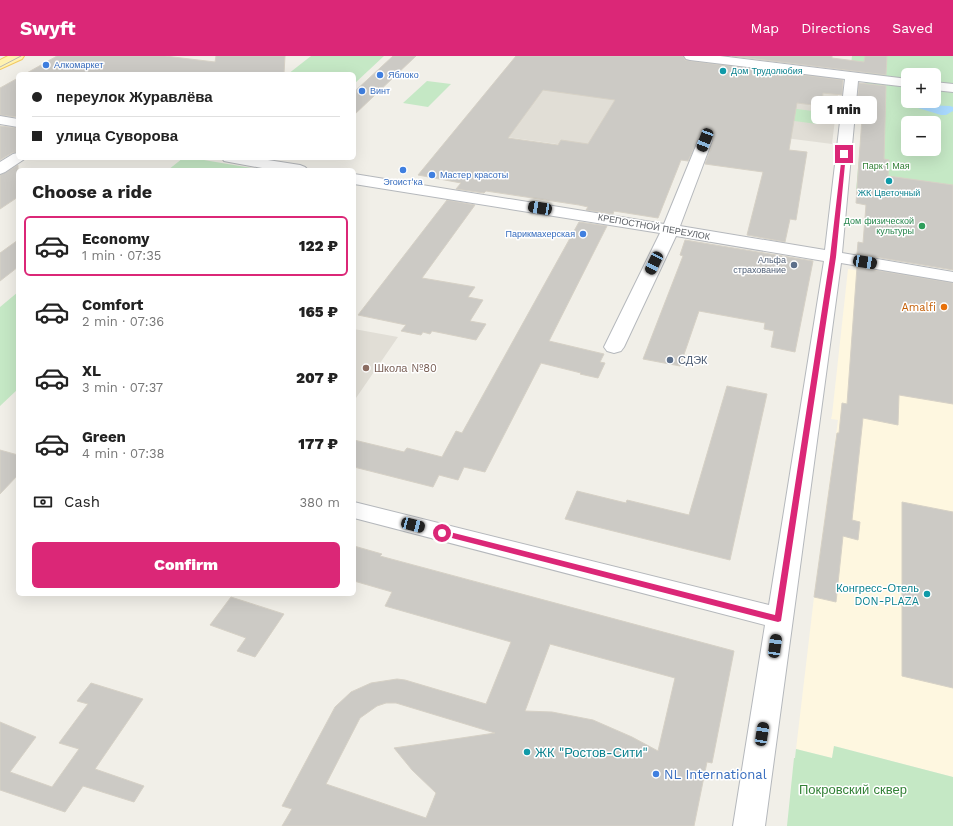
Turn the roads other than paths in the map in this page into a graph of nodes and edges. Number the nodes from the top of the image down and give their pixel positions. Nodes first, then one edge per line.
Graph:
1 (18, 56) edge
2 (690, 56) edge
3 (0, 65) edge
4 (852, 76) junction
5 (901, 82) edge
6 (941, 87) edge
7 (953, 88) edge
8 (0, 120) edge
9 (16, 123) edge
10 (705, 140) dead end
11 (16, 158) edge
12 (241, 160) edge
13 (288, 168) edge
14 (0, 169) edge
15 (356, 179) edge
16 (670, 229) junction
17 (833, 257) junction
18 (953, 277) edge
19 (614, 347) dead end
20 (356, 511) edge
21 (778, 618) junction
22 (749, 826) edge

1 - 3 main road
2 - 4 street
4 - 5 street
4 - 17 street
6 - 7 street
8 - 9 street
10 - 16 street
11 - 14 street
12 - 13 street
15 - 16 street, КРЕПОСТНОЙ ПЕРЕУЛОК
16 - 17 street, КРЕПОСТНОЙ ПЕРЕУЛОК
16 - 19 street
17 - 18 street, КРЕПОСТНОЙ ПЕРЕУЛОК
17 - 21 street
20 - 21 street
21 - 22 street

